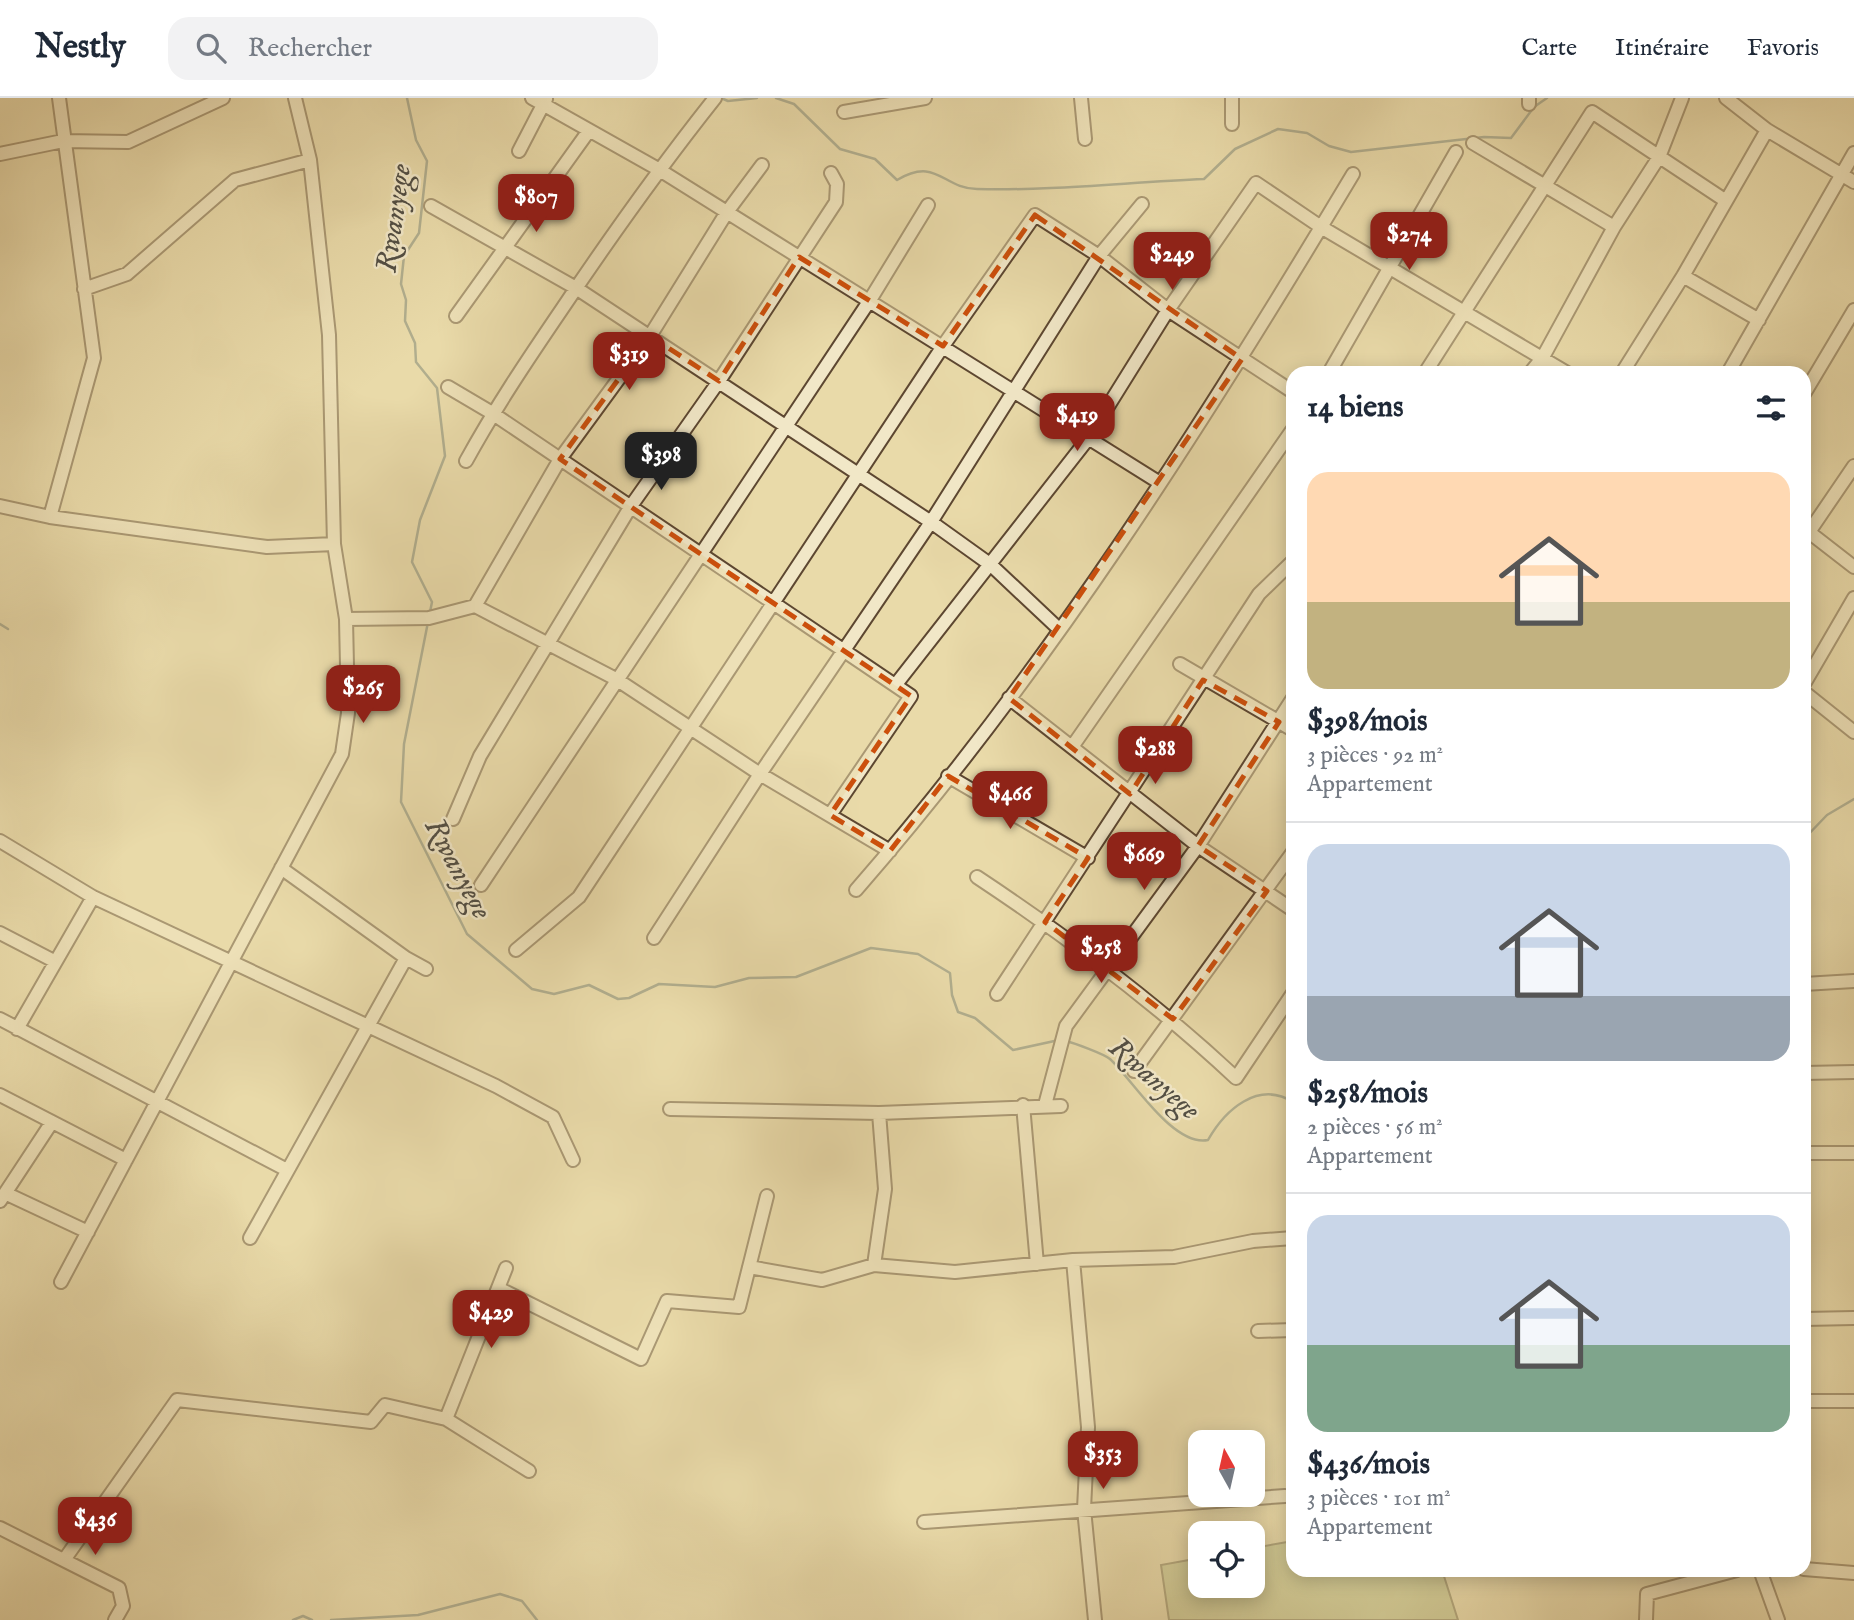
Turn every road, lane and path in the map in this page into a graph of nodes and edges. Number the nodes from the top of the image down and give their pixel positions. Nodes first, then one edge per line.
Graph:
1 (59, 98) edge
2 (223, 98) edge
3 (295, 98) edge
4 (925, 98) edge
5 (1081, 98) edge
6 (1232, 98) edge
7 (1682, 98) edge
8 (715, 99) edge
9 (540, 100) edge
10 (1734, 100) edge
11 (844, 112) dead end
12 (1231, 124) dead end
13 (1767, 130) junction
14 (588, 132) junction
15 (1085, 139) dead end
16 (63, 141) junction
17 (1473, 143) dead end
18 (519, 151) dead end
19 (1456, 152) dead end
20 (1854, 153) edge
21 (0, 154) edge
22 (1659, 157) junction
23 (310, 160) junction
24 (762, 165) dead end
25 (658, 169) junction
26 (831, 173) dead end
27 (1353, 174) dead end
28 (1842, 174) junction
29 (1854, 182) edge
30 (1544, 188) junction
31 (1726, 201) junction
32 (1142, 204) dead end
33 (928, 205) dead end
34 (431, 206) dead end
35 (727, 212) junction
36 (1321, 227) junction
37 (1614, 227) junction
38 (505, 248) junction
39 (1099, 256) junction
40 (799, 257) junction
41 (1391, 270) junction
42 (1683, 276) junction
43 (576, 288) junction
44 (84, 289) junction
45 (870, 300) junction
46 (1168, 310) junction
47 (1854, 310) edge
48 (1466, 313) junction
49 (456, 316) dead end
50 (1759, 320) junction
51 (649, 336) junction
52 (943, 346) junction
53 (1543, 357) junction
54 (1242, 359) junction
55 (1333, 366) edge
56 (1430, 366) edge
57 (1536, 366) edge
58 (1556, 366) edge
59 (1626, 366) edge
60 (1732, 366) edge
61 (719, 381) junction
62 (1811, 382) edge
63 (448, 387) dead end
64 (1286, 387) edge
65 (1015, 390) junction
66 (492, 413) junction
67 (787, 426) junction
68 (1286, 439) edge
69 (1087, 440) junction
70 (560, 459) junction
71 (466, 461) dead end
72 (1854, 466) edge
73 (858, 474) junction
74 (1160, 483) junction
75 (0, 506) edge
76 (631, 506) junction
77 (50, 517) junction
78 (931, 522) junction
79 (1811, 525) edge
80 (1811, 533) edge
81 (334, 544) junction
82 (702, 554) junction
83 (992, 565) junction
84 (1854, 567) edge
85 (1286, 568) edge
86 (1854, 598) edge
87 (773, 604) junction
88 (475, 606) junction
89 (346, 619) junction
90 (1060, 631) junction
91 (548, 644) junction
92 (842, 652) junction
93 (1180, 664) dead end
94 (1811, 672) edge
95 (616, 679) junction
96 (1203, 680) junction
97 (897, 684) junction
98 (1009, 698) junction
99 (1811, 698) edge
100 (1286, 710) edge
101 (1279, 722) junction
102 (1286, 726) edge
103 (693, 728) junction
104 (1854, 732) edge
105 (1072, 747) junction
106 (760, 774) junction
107 (948, 776) junction
108 (1130, 794) junction
109 (830, 815) junction
110 (453, 820) dead end
111 (0, 841) edge
112 (1198, 846) junction
113 (890, 851) junction
114 (1088, 858) junction
115 (1286, 862) edge
116 (281, 868) junction
117 (977, 877) dead end
118 (481, 885) dead end
119 (856, 890) dead end
120 (1267, 891) junction
121 (93, 897) junction
122 (1286, 905) edge
123 (1045, 922) junction
124 (0, 933) edge
125 (654, 938) dead end
126 (516, 950) dead end
127 (406, 958) junction
128 (54, 961) junction
129 (230, 964) junction
130 (426, 969) dead end
131 (1108, 969) junction
132 (1854, 981) edge
133 (1811, 984) edge
134 (997, 993) dead end
135 (1286, 1003) edge
136 (0, 1019) edge
137 (1173, 1019) junction
138 (367, 1027) junction
139 (17, 1029) junction
140 (1133, 1071) dead end
141 (1854, 1072) edge
142 (1811, 1073) edge
143 (0, 1095) edge
144 (157, 1101) junction
145 (1023, 1105) junction
146 (1045, 1105) junction
147 (1060, 1105) dead end
148 (670, 1109) dead end
149 (879, 1113) junction
150 (52, 1122) junction
151 (1811, 1153) edge
152 (1854, 1153) edge
153 (126, 1160) junction
154 (573, 1160) dead end
155 (287, 1170) junction
156 (768, 1196) dead end
157 (3, 1197) edge
158 (88, 1232) junction
159 (250, 1238) dead end
160 (1286, 1239) edge
161 (1073, 1260) junction
162 (1037, 1264) junction
163 (874, 1265) junction
164 (749, 1266) junction
165 (506, 1268) dead end
166 (61, 1282) dead end
167 (498, 1288) junction
168 (1854, 1318) edge
169 (1811, 1319) edge
170 (1286, 1330) edge
171 (1258, 1331) dead end
172 (1811, 1401) edge
173 (1854, 1401) edge
174 (446, 1419) junction
175 (529, 1471) dead end
176 (1285, 1496) dead end
177 (1084, 1509) junction
178 (924, 1522) dead end
179 (0, 1528) edge
180 (64, 1560) junction
181 (1811, 1570) edge
182 (1854, 1573) edge
183 (1709, 1577) edge
184 (1763, 1577) edge
185 (115, 1620) edge
186 (1095, 1620) edge
187 (1646, 1620) edge
188 (1778, 1620) edge

1 - 16 street
2 - 16 street
3 - 23 street
4 - 11 street
5 - 15 street
6 - 12 street
7 - 22 street
8 - 25 street
9 - 14 street
9 - 18 street
10 - 13 street
13 - 28 street
13 - 31 street
14 - 25 street
14 - 38 street
16 - 21 street
16 - 44 street
17 - 30 street
19 - 41 street
20 - 28 street
22 - 30 street
22 - 31 street
22 - 37 street
23 - 44 street
23 - 81 street
24 - 35 street
25 - 35 street
25 - 43 street
26 - 40 street
27 - 36 street
28 - 29 street
28 - 50 street
30 - 37 street
30 - 48 street
31 - 42 street
32 - 39 street
33 - 45 street
34 - 38 street
35 - 40 street
35 - 51 street
36 - 41 street
36 - 46 street
36 - 54 street
37 - 53 street
38 - 43 street
38 - 49 street
39 - 46 street
39 - 52 street
39 - 65 street
40 - 45 street
40 - 61 street
41 - 48 street
41 - 55 street
42 - 50 street
42 - 59 street
43 - 51 street
43 - 66 street
44 - 77 street
45 - 52 street
45 - 67 street
46 - 54 street
46 - 69 street
47 - 62 street
48 - 53 street
48 - 56 street
50 - 60 street
51 - 61 street
51 - 70 street
52 - 65 street
52 - 73 street
53 - 57 street
53 - 58 street
54 - 64 street
54 - 74 street
61 - 67 street
61 - 76 street
63 - 66 street
65 - 69 street
65 - 78 street
66 - 70 street
66 - 71 street
67 - 73 street
67 - 82 street
68 - 105 street
69 - 74 street
69 - 83 street
70 - 76 street
70 - 88 street
72 - 79 street
73 - 78 street
73 - 87 street
74 - 90 street
75 - 77 street
76 - 82 street
76 - 91 street
77 - 81 street
78 - 83 street
78 - 92 street
80 - 84 street
81 - 89 street
82 - 87 street
82 - 95 street
83 - 90 street
83 - 97 street
85 - 96 street
86 - 94 street
87 - 92 street
87 - 103 street
88 - 89 street
88 - 91 street
89 - 116 street
90 - 98 street
91 - 95 street
91 - 110 street
92 - 97 street
92 - 106 street
93 - 96 street
95 - 103 street
95 - 118 street
96 - 101 street
96 - 108 street
97 - 109 street
98 - 105 street
98 - 107 street
99 - 104 street
100 - 101 street
101 - 102 street
101 - 112 street
103 - 106 street
103 - 126 street
105 - 108 street
106 - 109 street
106 - 125 street
107 - 113 street
107 - 114 street
108 - 112 street
108 - 114 street
109 - 113 street
111 - 121 street
112 - 120 street
112 - 131 street
113 - 119 street
114 - 123 street
115 - 120 street
116 - 127 street
116 - 129 street
117 - 123 street
120 - 122 street
120 - 137 street
121 - 128 street
121 - 129 street
123 - 131 street
123 - 134 street
124 - 128 street
127 - 130 street
127 - 138 street
128 - 139 street
129 - 138 street
129 - 144 street
131 - 137 street
131 - 146 street
132 - 133 street
135 - 137 street
136 - 139 street
137 - 140 street
138 - 154 street
138 - 155 street
139 - 144 street
141 - 142 street
143 - 150 street
144 - 153 street
144 - 155 street
145 - 146 street
145 - 149 street
145 - 162 street
146 - 147 street
148 - 149 street
149 - 163 street
150 - 153 street
150 - 157 street
151 - 152 street
153 - 158 street
155 - 159 street
156 - 164 street
157 - 158 street
158 - 166 street
160 - 161 street
161 - 162 street
161 - 177 street
162 - 163 street
163 - 164 street
164 - 167 street
165 - 167 street
167 - 174 street
168 - 169 street
170 - 171 street
172 - 173 street
174 - 175 street
174 - 180 street
176 - 177 street
177 - 178 street
177 - 186 street
179 - 180 street
180 - 185 street
181 - 182 street
183 - 187 street
184 - 188 street

